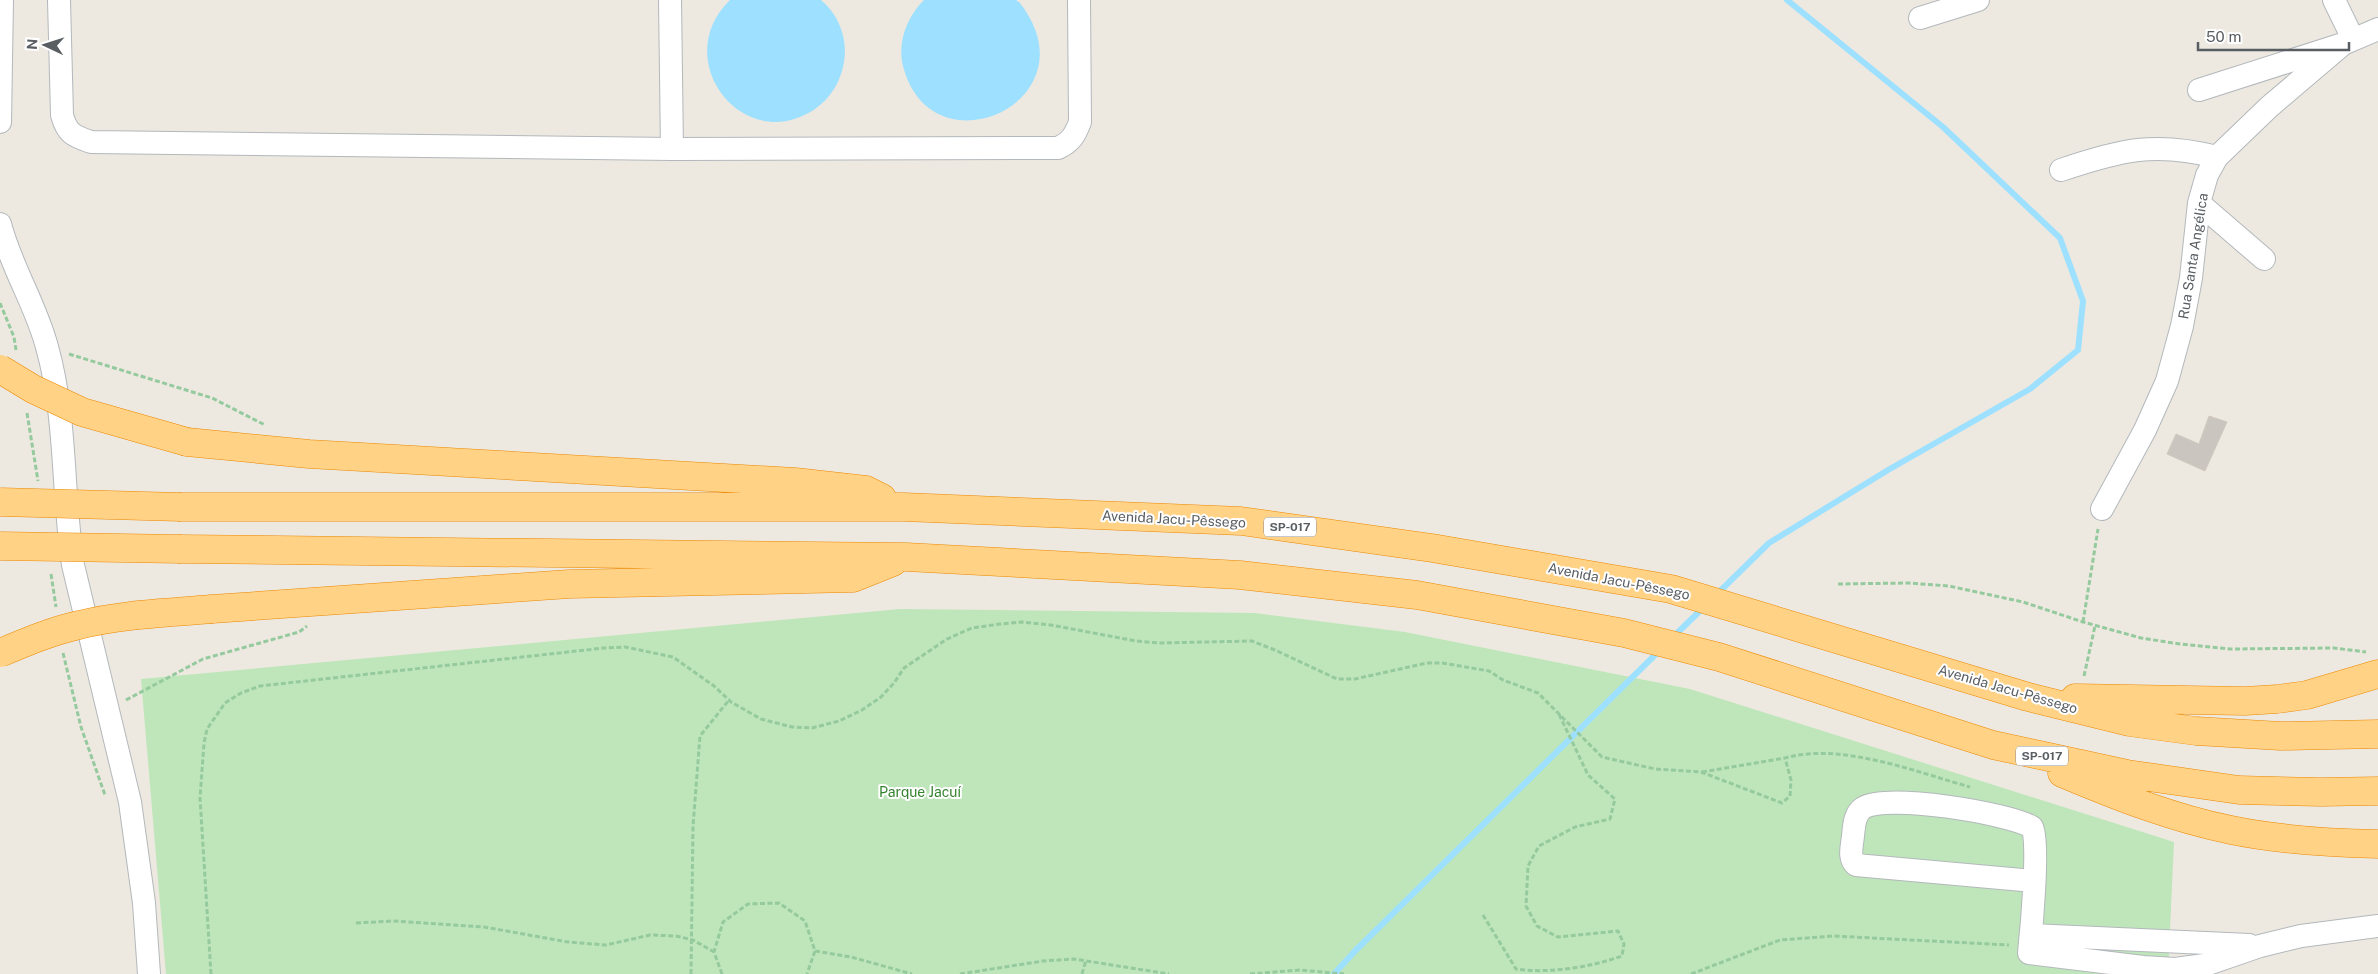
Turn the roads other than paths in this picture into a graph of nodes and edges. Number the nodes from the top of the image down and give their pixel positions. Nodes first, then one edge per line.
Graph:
1 (2, 0) edge
2 (59, 0) edge
3 (670, 0) edge
4 (1079, 0) edge
5 (1978, 0) edge
6 (2334, 0) edge
7 (1920, 18) dead end
8 (2378, 29) edge
9 (2348, 42) junction
10 (2200, 90) dead end
11 (0, 122) edge
12 (672, 149) junction
13 (2217, 157) junction
14 (2062, 170) dead end
15 (2199, 204) junction
16 (0, 224) edge
17 (2264, 259) dead end
18 (0, 369) edge
19 (0, 502) edge
20 (904, 508) junction
21 (2102, 509) road end
22 (0, 546) edge
23 (906, 557) junction
24 (0, 653) edge
25 (2376, 664) edge
26 (2028, 697) junction
27 (2378, 734) edge
28 (1993, 745) junction
29 (2378, 791) edge
30 (2378, 844) edge
31 (2034, 881) junction
32 (2378, 926) edge
33 (149, 974) edge

1 - 11 street
2 - 12 street
3 - 12 street
4 - 12 street
5 - 7 street
6 - 9 street
8 - 9 street
9 - 10 street
9 - 13 street, Rua Santa Angélica
13 - 14 street
13 - 15 street, Rua Santa Angélica
15 - 17 street
15 - 21 street, Rua Santa Angélica
16 - 33 street
18 - 20 highway, bridge
19 - 20 highway, Avenida Jacu-Pêssego, bridge
20 - 26 highway, Avenida Jacu-Pêssego / SP-017
22 - 23 highway, bridge
23 - 24 highway, bridge
23 - 28 highway, SP-017
25 - 26 highway
26 - 27 highway, Avenida Jacu-Pêssego / SP-017
28 - 29 highway, SP-017
28 - 30 highway
31 - 31 street
31 - 32 street

